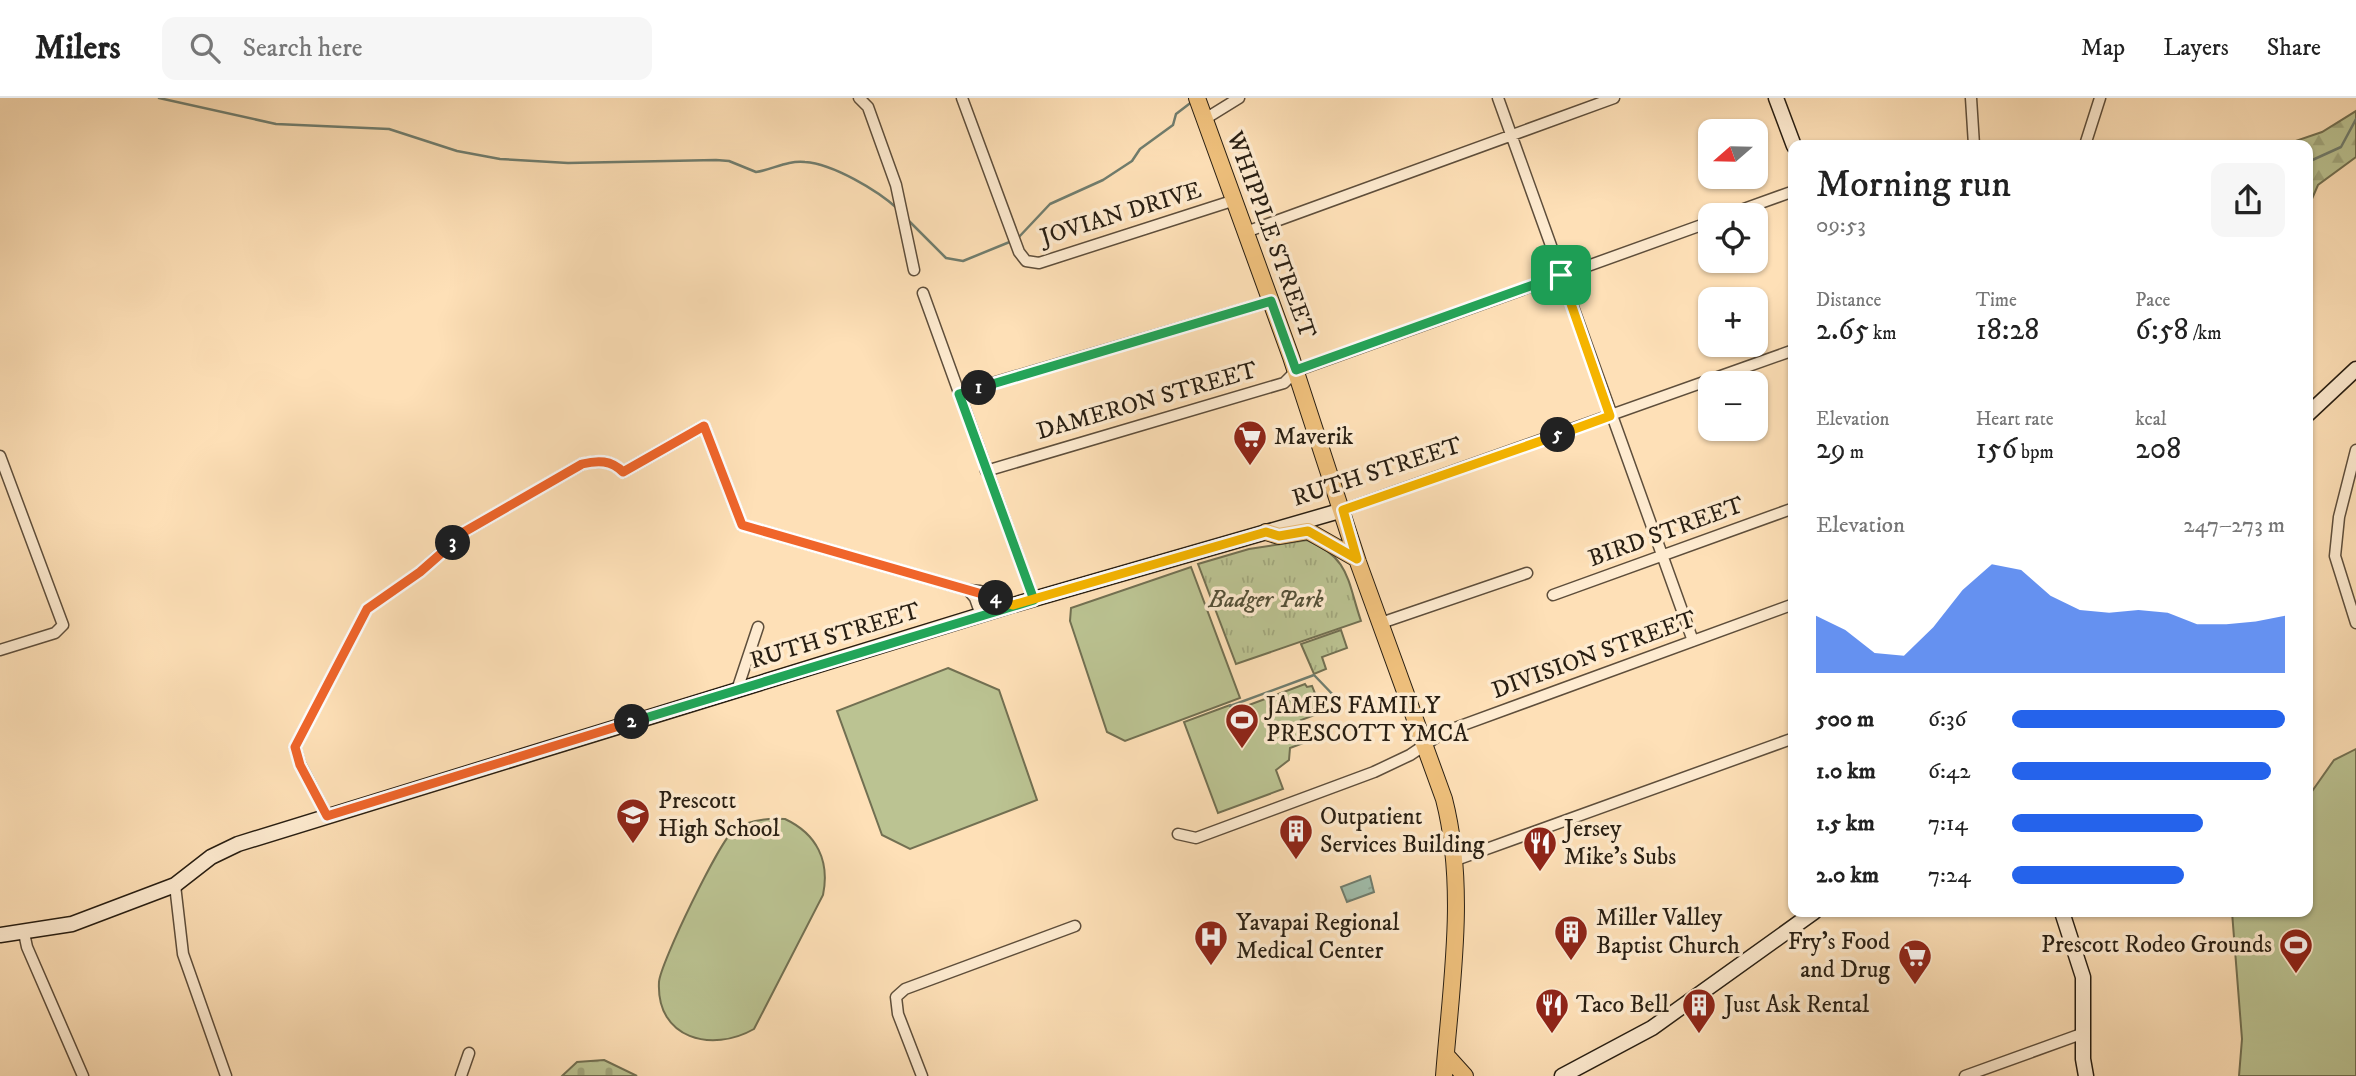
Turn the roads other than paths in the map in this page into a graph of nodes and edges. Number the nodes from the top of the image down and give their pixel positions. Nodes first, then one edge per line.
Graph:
1 (859, 98) edge
2 (962, 98) edge
3 (1197, 98) edge
4 (1239, 98) edge
5 (1498, 98) edge
6 (1614, 98) edge
7 (1776, 98) edge
8 (1971, 98) edge
9 (2100, 98) edge
10 (1205, 120) junction
11 (1511, 135) junction
12 (1792, 140) edge
13 (1974, 140) edge
14 (2087, 140) edge
15 (1788, 193) edge
16 (1235, 200) junction
17 (1760, 203) edge
18 (1698, 226) edge
19 (1246, 232) junction
20 (914, 270) dead end
21 (1561, 275) junction
22 (923, 293) dead end
23 (1271, 301) junction
24 (1788, 352) edge
25 (2356, 369) edge
26 (1296, 370) junction
27 (959, 394) junction
28 (2313, 409) edge
29 (1610, 416) junction
30 (2356, 450) edge
31 (0, 456) edge
32 (986, 471) junction
33 (1343, 510) junction
34 (1788, 510) edge
35 (1266, 532) junction
36 (1663, 556) junction
37 (1357, 559) junction
38 (1527, 573) dead end
39 (968, 590) junction
40 (1553, 595) dead end
41 (1034, 600) junction
42 (1013, 605) junction
43 (1788, 606) edge
44 (981, 615) junction
45 (1381, 623) junction
46 (2356, 623) edge
47 (758, 627) dead end
48 (1693, 641) junction
49 (0, 650) edge
50 (737, 690) junction
51 (1788, 740) edge
52 (1425, 742) junction
53 (327, 816) junction
54 (1178, 834) dead end
55 (1456, 860) junction
56 (175, 886) junction
57 (1807, 917) edge
58 (2064, 917) edge
59 (1075, 926) dead end
60 (9, 932) edge
61 (2084, 1033) junction
62 (469, 1053) dead end
63 (1446, 1055) junction
64 (1570, 1074) edge
65 (83, 1076) edge
66 (226, 1076) edge
67 (461, 1076) edge
68 (922, 1076) edge
69 (1444, 1076) edge
70 (1465, 1076) edge
71 (1965, 1076) edge
72 (2086, 1076) edge

1 - 20 street
2 - 16 street, JOVIAN DRIVE
3 - 10 main road, WHIPPLE STREET
4 - 10 street
5 - 11 street
6 - 11 street
7 - 12 street
8 - 13 street
9 - 14 street
10 - 16 main road, WHIPPLE STREET
11 - 19 street
11 - 21 street
15 - 17 street
16 - 19 main road, WHIPPLE STREET
18 - 21 street, DAMERON STREET
19 - 23 main road, WHIPPLE STREET
21 - 26 street, DAMERON STREET
21 - 29 street
22 - 27 street
23 - 26 main road, WHIPPLE STREET
23 - 27 street
24 - 29 street, RUTH STREET
25 - 28 street
26 - 32 street, DAMERON STREET
26 - 33 main road, WHIPPLE STREET
27 - 32 street
29 - 33 street, RUTH STREET
29 - 36 street
30 - 46 street
31 - 49 street
32 - 41 street
33 - 35 street, RUTH STREET
33 - 37 main road, WHIPPLE STREET
34 - 36 street, BIRD STREET
35 - 37 main road
35 - 41 street, RUTH STREET
36 - 40 street, BIRD STREET
36 - 48 street
37 - 45 main road, WHIPPLE STREET
38 - 45 street
39 - 42 street
39 - 44 street
39 - 53 street
41 - 42 street, RUTH STREET
42 - 44 street, RUTH STREET
43 - 48 street, DIVISION STREET
44 - 50 street, RUTH STREET
45 - 52 main road, WHIPPLE STREET
47 - 50 street
48 - 52 street, DIVISION STREET
50 - 53 street, RUTH STREET
51 - 55 street
52 - 54 street, DIVISION STREET
52 - 55 main road, WHIPPLE STREET
53 - 56 street, RUTH STREET
55 - 63 main road, WHIPPLE STREET
56 - 60 street, RUTH STREET
56 - 66 street
57 - 64 street
58 - 61 street
59 - 68 street
60 - 65 street
61 - 71 street
61 - 72 street
62 - 67 street
63 - 69 main road, WHIPPLE STREET
63 - 70 main road

